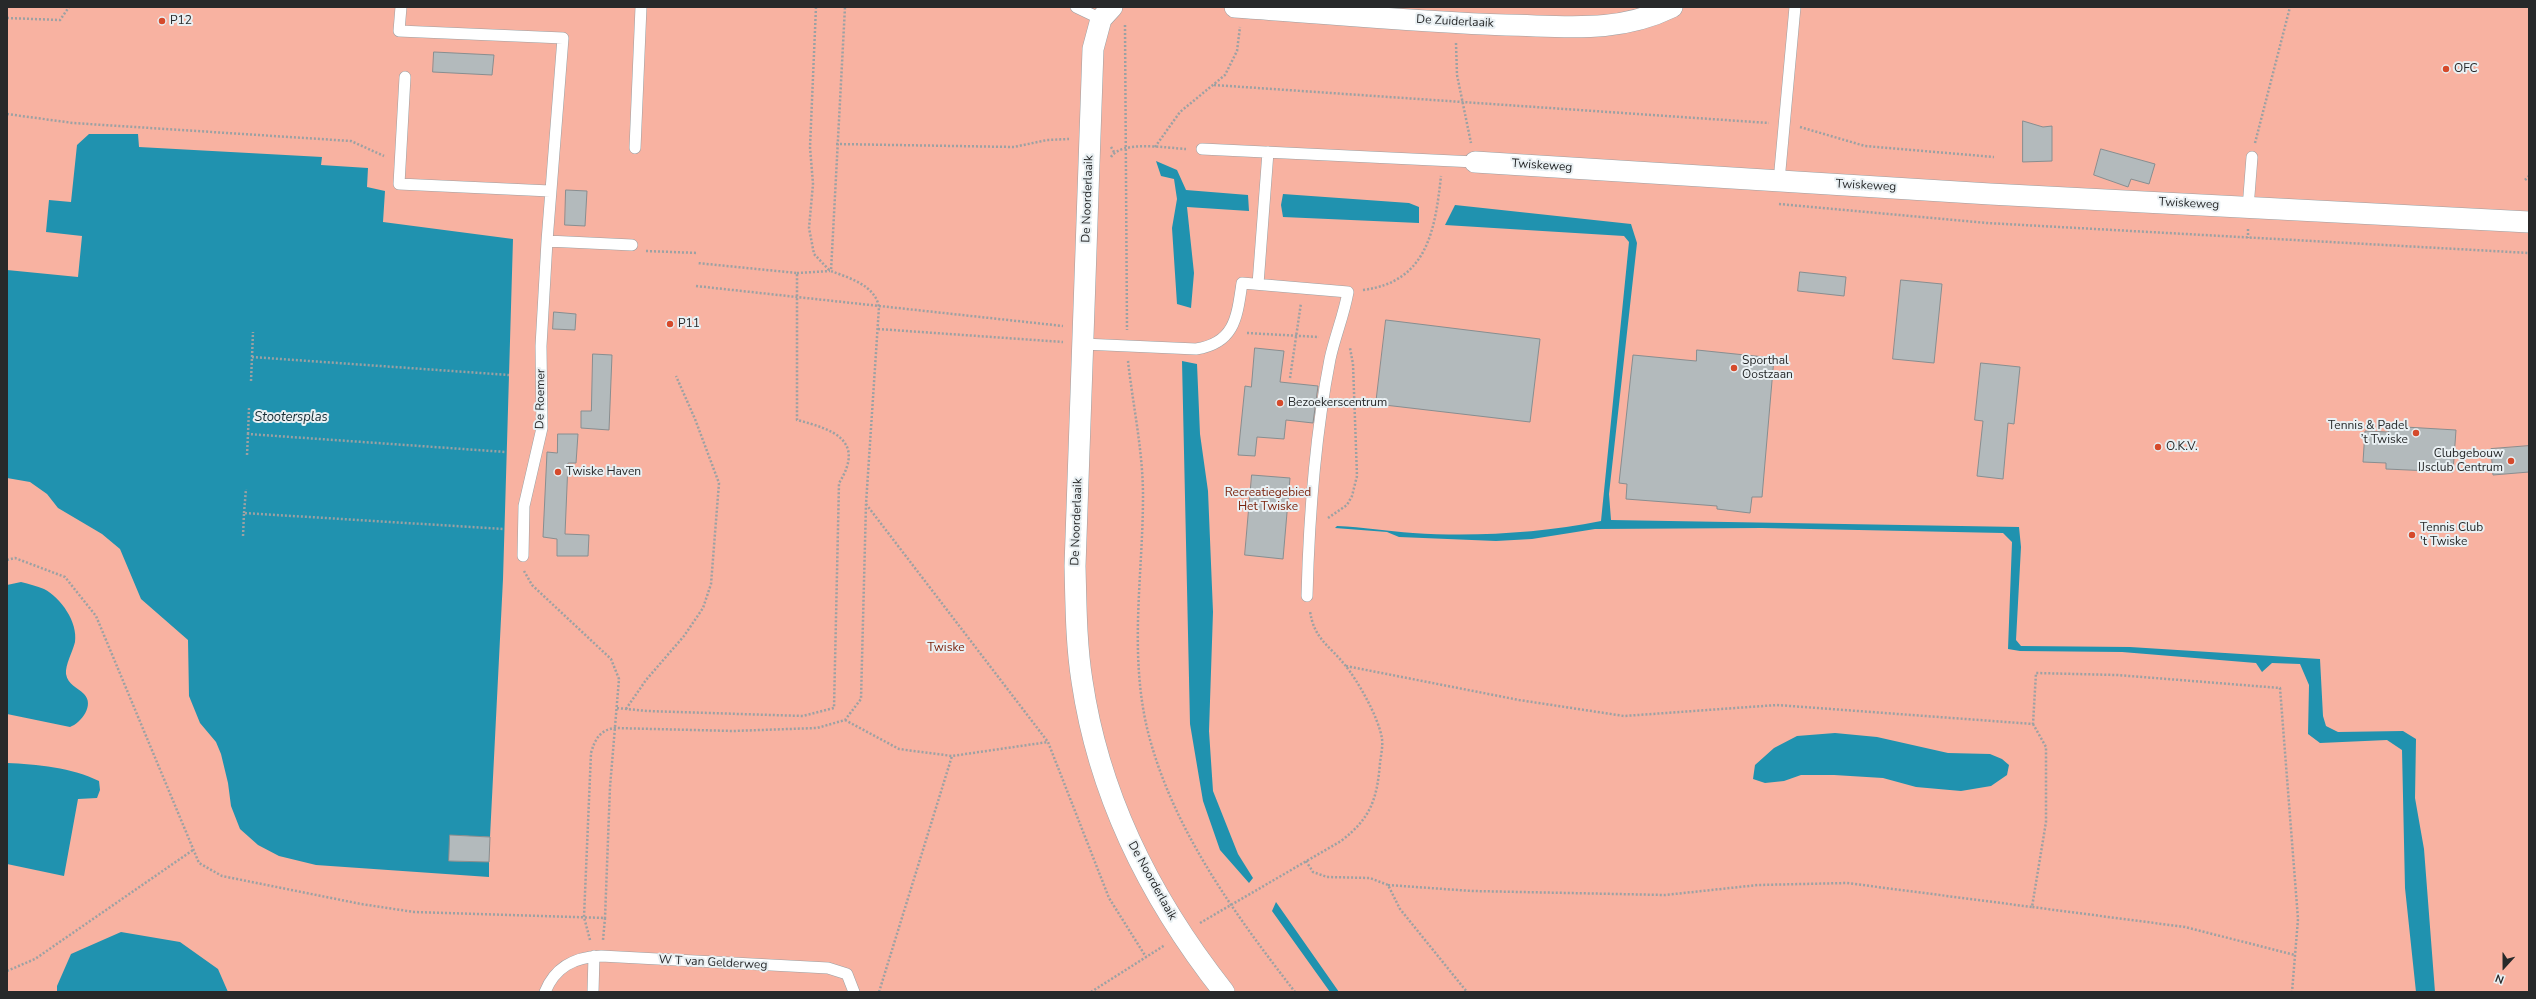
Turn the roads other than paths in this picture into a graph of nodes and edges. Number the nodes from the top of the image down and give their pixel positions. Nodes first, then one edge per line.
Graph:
1 (401, 7) edge
2 (641, 7) edge
3 (1076, 7) edge
4 (1239, 7) edge
5 (1672, 7) edge
6 (1795, 7) edge
7 (1113, 15) edge
8 (405, 77) dead end
9 (635, 148) dead end
10 (1202, 149) road end
11 (1268, 152) junction
12 (2252, 157) road end
13 (1475, 162) joint
14 (1779, 181) junction
15 (550, 191) junction
16 (2248, 208) junction
17 (2529, 222) edge
18 (547, 241) junction
19 (636, 248) road end
20 (1258, 284) junction
21 (1083, 336) junction
22 (523, 556) road end
23 (1307, 596) road end
24 (597, 956) junction
25 (545, 992) edge
26 (593, 992) edge
27 (854, 992) edge
28 (1224, 992) edge

1 - 15 lane, De Roemer
2 - 9 lane
3 - 7 lane
4 - 5 street, De Zuiderlaaik
6 - 14 lane
7 - 21 street, De Noorderlaaik
8 - 15 lane
10 - 11 lane, Twiskeweg
11 - 13 lane, Twiskeweg
11 - 20 lane
12 - 16 lane
13 - 14 street, Twiskeweg
14 - 16 street, Twiskeweg
15 - 18 lane, De Roemer
16 - 17 street, Twiskeweg
18 - 19 lane
18 - 22 lane, De Roemer
20 - 21 lane
20 - 23 lane
21 - 28 street, De Noorderlaaik
24 - 25 lane
24 - 26 lane
24 - 27 lane, W T van Gelderweg

